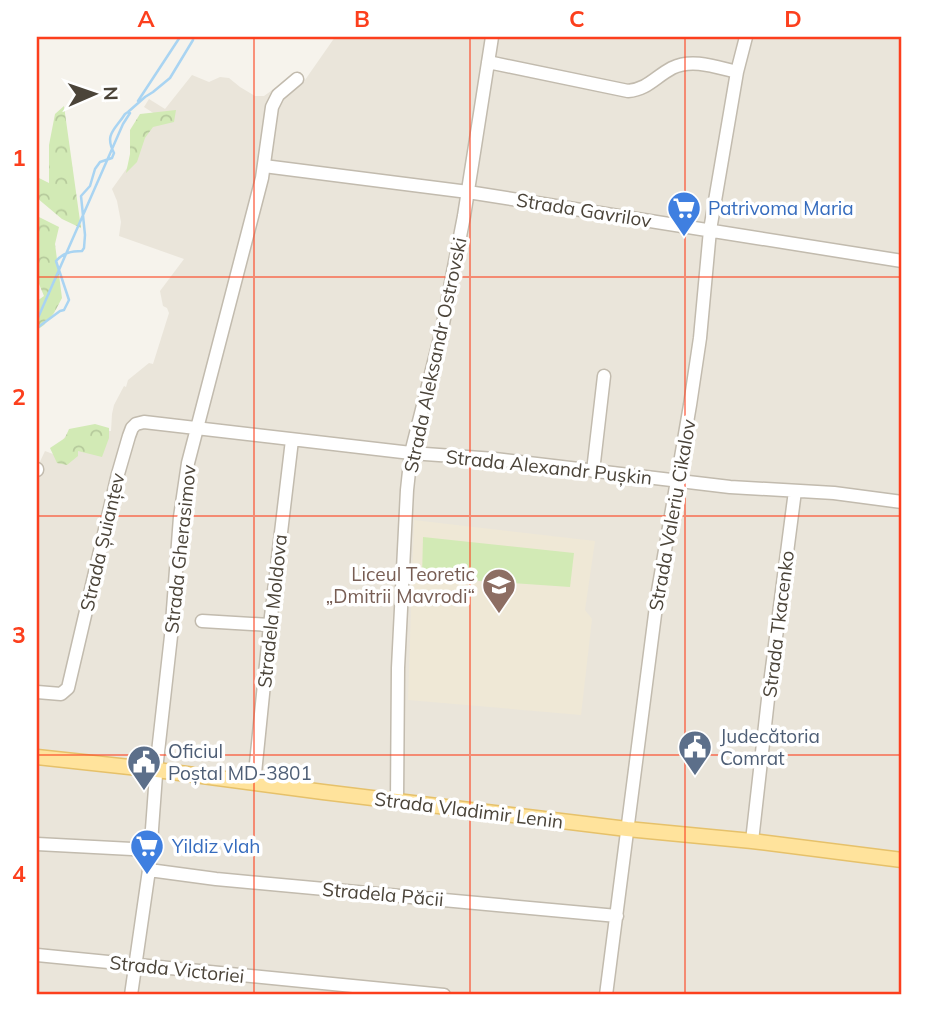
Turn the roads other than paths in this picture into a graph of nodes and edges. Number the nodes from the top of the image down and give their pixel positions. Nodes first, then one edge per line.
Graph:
1 (492, 37) edge
2 (746, 37) edge
3 (488, 62) junction
4 (737, 72) junction
5 (296, 79) dead end
6 (264, 166) junction
7 (468, 192) junction
8 (710, 230) junction
9 (902, 261) edge
10 (604, 376) dead end
11 (197, 429) junction
12 (292, 440) junction
13 (411, 453) junction
14 (593, 471) junction
15 (677, 481) junction
16 (795, 491) junction
17 (902, 502) edge
18 (202, 621) dead end
19 (270, 625) junction
20 (37, 692) edge
21 (37, 757) edge
22 (157, 770) junction
23 (254, 783) junction
24 (397, 801) junction
25 (627, 829) junction
26 (752, 841) junction
27 (37, 844) edge
28 (151, 850) junction
29 (902, 860) edge
30 (149, 870) junction
31 (617, 916) junction
32 (37, 955) edge
33 (135, 965) junction
34 (131, 995) edge
35 (444, 995) edge
36 (606, 995) edge

1 - 3 street, Strada Aleksandr Ostrovski
2 - 4 street, Strada Valeriu Cikalov
3 - 4 street
3 - 7 street, Strada Aleksandr Ostrovski
4 - 8 street, Strada Valeriu Cikalov
5 - 6 street, Strada Gherasimov
6 - 7 street, Strada Gavrilov
6 - 11 street, Strada Gherasimov
7 - 8 street, Strada Gavrilov
7 - 13 street, Strada Aleksandr Ostrovski
8 - 9 street, Strada Gavrilov
8 - 15 street, Strada Valeriu Cikalov
10 - 14 street
11 - 12 street, Strada Alexandr Pușkin
11 - 20 street, Strada Șuianțev
11 - 22 street, Strada Gherasimov
12 - 13 street, Strada Alexandr Pușkin
12 - 19 street, Stradela Moldova
13 - 14 street, Strada Alexandr Pușkin
13 - 24 street, Strada Aleksandr Ostrovski
14 - 15 street, Strada Alexandr Pușkin
15 - 16 street, Strada Alexandr Pușkin
15 - 25 street, Strada Valeriu Cikalov
16 - 17 street, Strada Alexandr Pușkin
16 - 26 street, Strada Tkacenko
18 - 19 street
19 - 23 street, Stradela Moldova
21 - 22 main road, Strada Vladimir Lenin
22 - 23 main road, Strada Vladimir Lenin
22 - 28 street, Strada Gherasimov
23 - 24 main road, Strada Vladimir Lenin
24 - 25 main road, Strada Vladimir Lenin
25 - 26 main road, Strada Vladimir Lenin
25 - 31 street, Strada Valeriu Cikalov
26 - 29 main road, Strada Vladimir Lenin
27 - 28 street
28 - 30 street, Strada Gherasimov
30 - 31 street, Stradela Păcii
30 - 33 street, Strada Gherasimov
31 - 36 street, Strada Valeriu Cikalov
32 - 33 street, Strada Victoriei
33 - 34 street, Strada Gherasimov
33 - 35 street, Strada Victoriei

